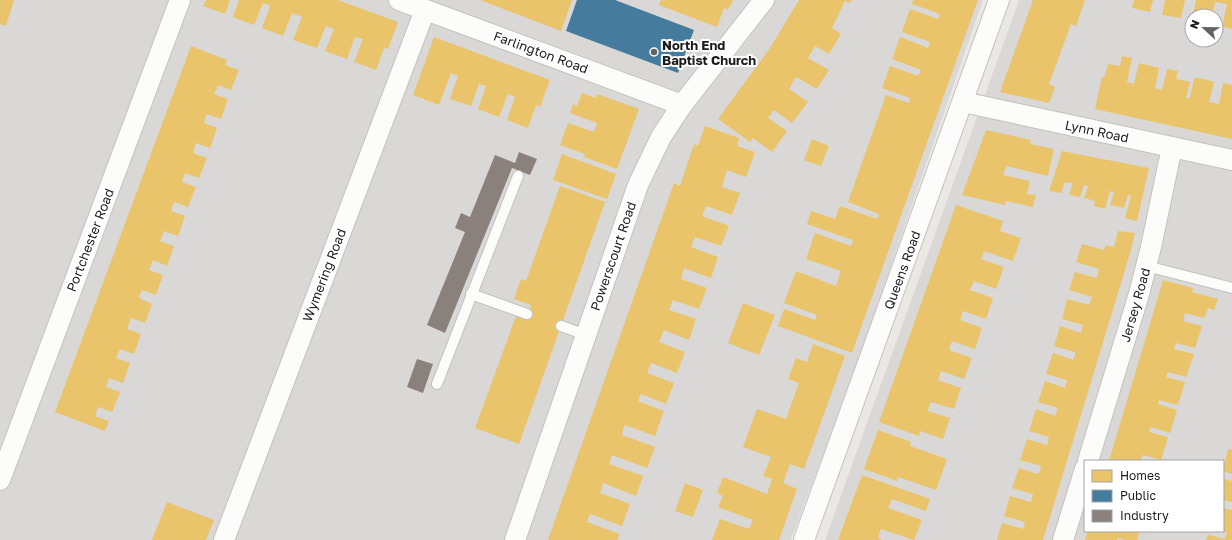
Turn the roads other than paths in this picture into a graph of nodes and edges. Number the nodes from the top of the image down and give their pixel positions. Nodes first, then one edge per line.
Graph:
1 (180, 0) edge
2 (399, 0) edge
3 (764, 0) edge
4 (999, 0) edge
5 (425, 10) junction
6 (963, 102) junction
7 (682, 105) junction
8 (1172, 147) junction
9 (1232, 160) edge
10 (518, 176) dead end
11 (1146, 266) junction
12 (1232, 288) edge
13 (471, 294) junction
14 (527, 314) dead end
15 (561, 326) dead end
16 (586, 335) junction
17 (437, 384) dead end
18 (1088, 460) edge
19 (1084, 472) edge
20 (0, 480) edge
21 (224, 540) edge
22 (515, 540) edge
23 (804, 540) edge
24 (1063, 540) edge

1 - 20 street, Portchester Road
2 - 5 street, Farlington Road
3 - 7 street, Powerscourt Road
4 - 6 street, Queens Road
5 - 7 street, Farlington Road
5 - 21 street, Wymering Road
6 - 8 street, Lynn Road
6 - 23 street, Queens Road
7 - 16 street, Powerscourt Road
8 - 9 street, Lynn Road
8 - 11 street, Jersey Road
10 - 13 lane
11 - 12 lane
11 - 18 street, Jersey Road
13 - 14 lane
13 - 17 lane
15 - 16 lane
16 - 22 street, Powerscourt Road
19 - 24 street

